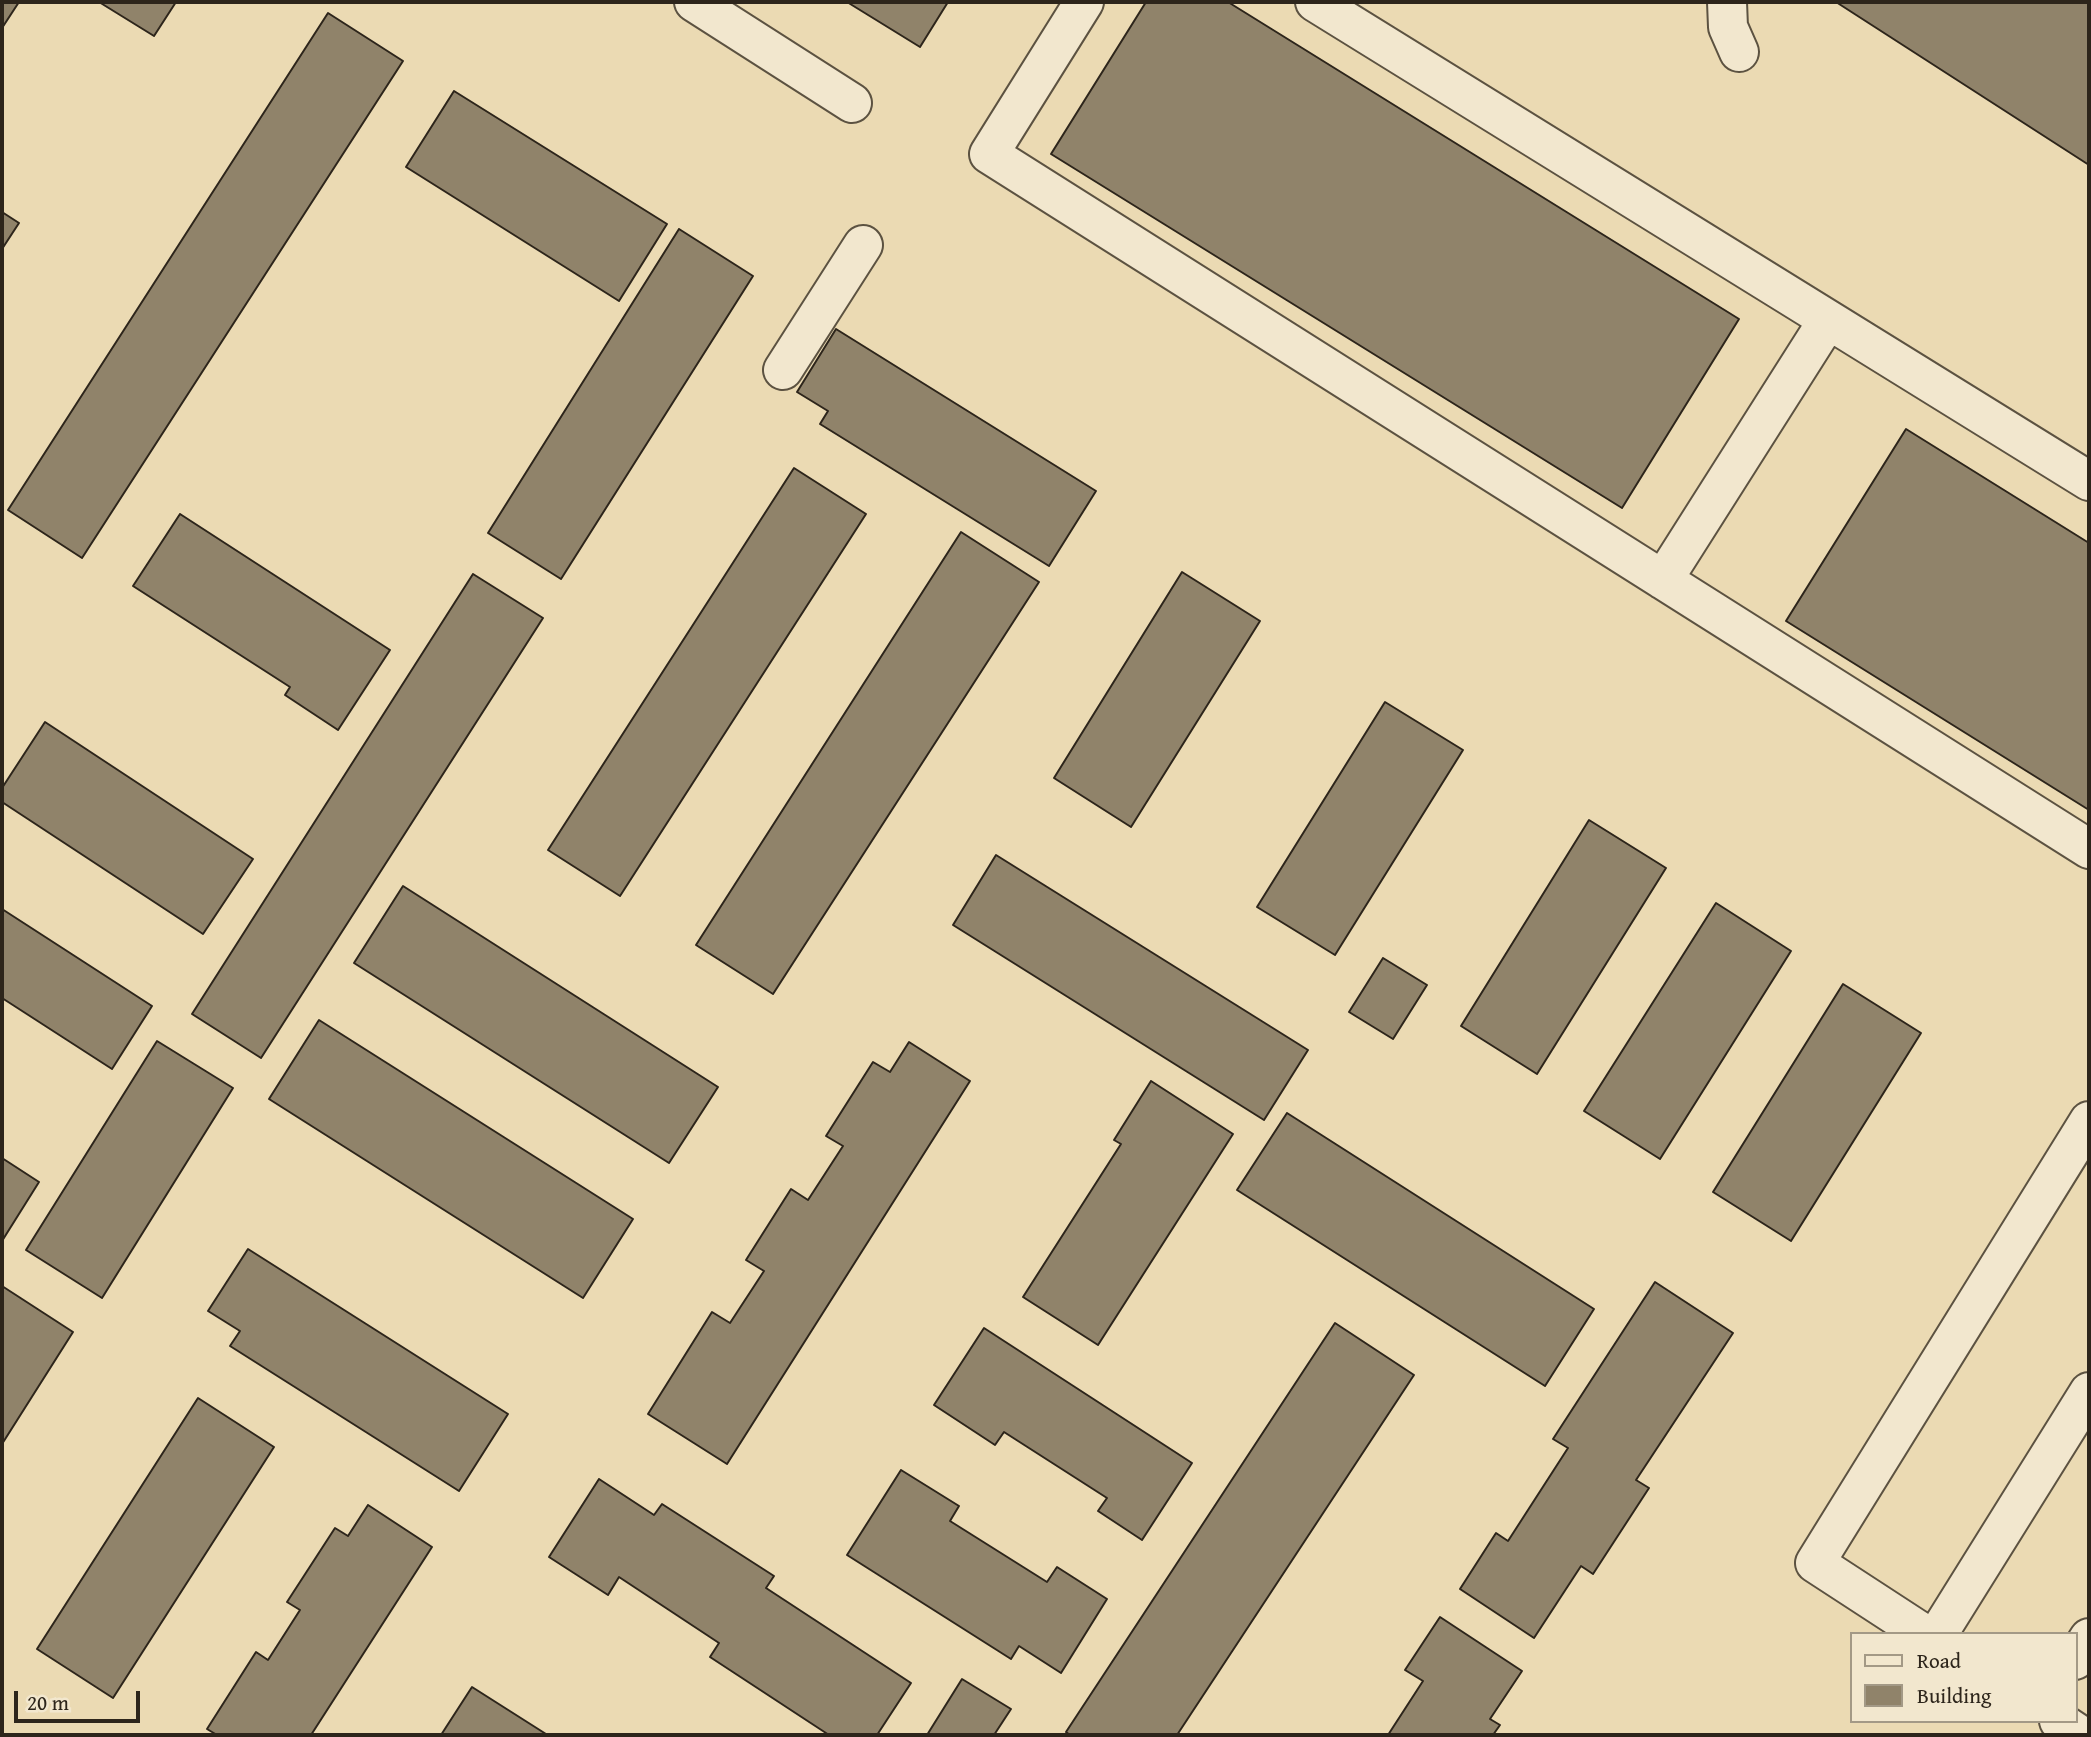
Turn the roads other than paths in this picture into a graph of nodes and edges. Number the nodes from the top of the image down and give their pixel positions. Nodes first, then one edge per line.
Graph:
1 (694, 2) edge
2 (1084, 2) edge
3 (1315, 2) edge
4 (1727, 2) edge
5 (1739, 52) dead end
6 (852, 103) dead end
7 (863, 245) dead end
8 (1828, 320) junction
9 (783, 370) dead end
10 (2089, 481) edge
11 (1663, 580) junction
12 (2089, 849) edge
13 (2089, 1121) edge
14 (2089, 1392) edge
15 (1921, 1632) edge
16 (1939, 1632) edge
17 (2089, 1637) edge
18 (2077, 1657) edge
19 (2062, 1723) edge
20 (2080, 1735) edge

1 - 6 street
2 - 11 street
3 - 8 street
4 - 5 street
7 - 9 street
8 - 10 street
8 - 11 street
11 - 12 street
13 - 15 street
14 - 16 street
17 - 18 street
19 - 20 street

